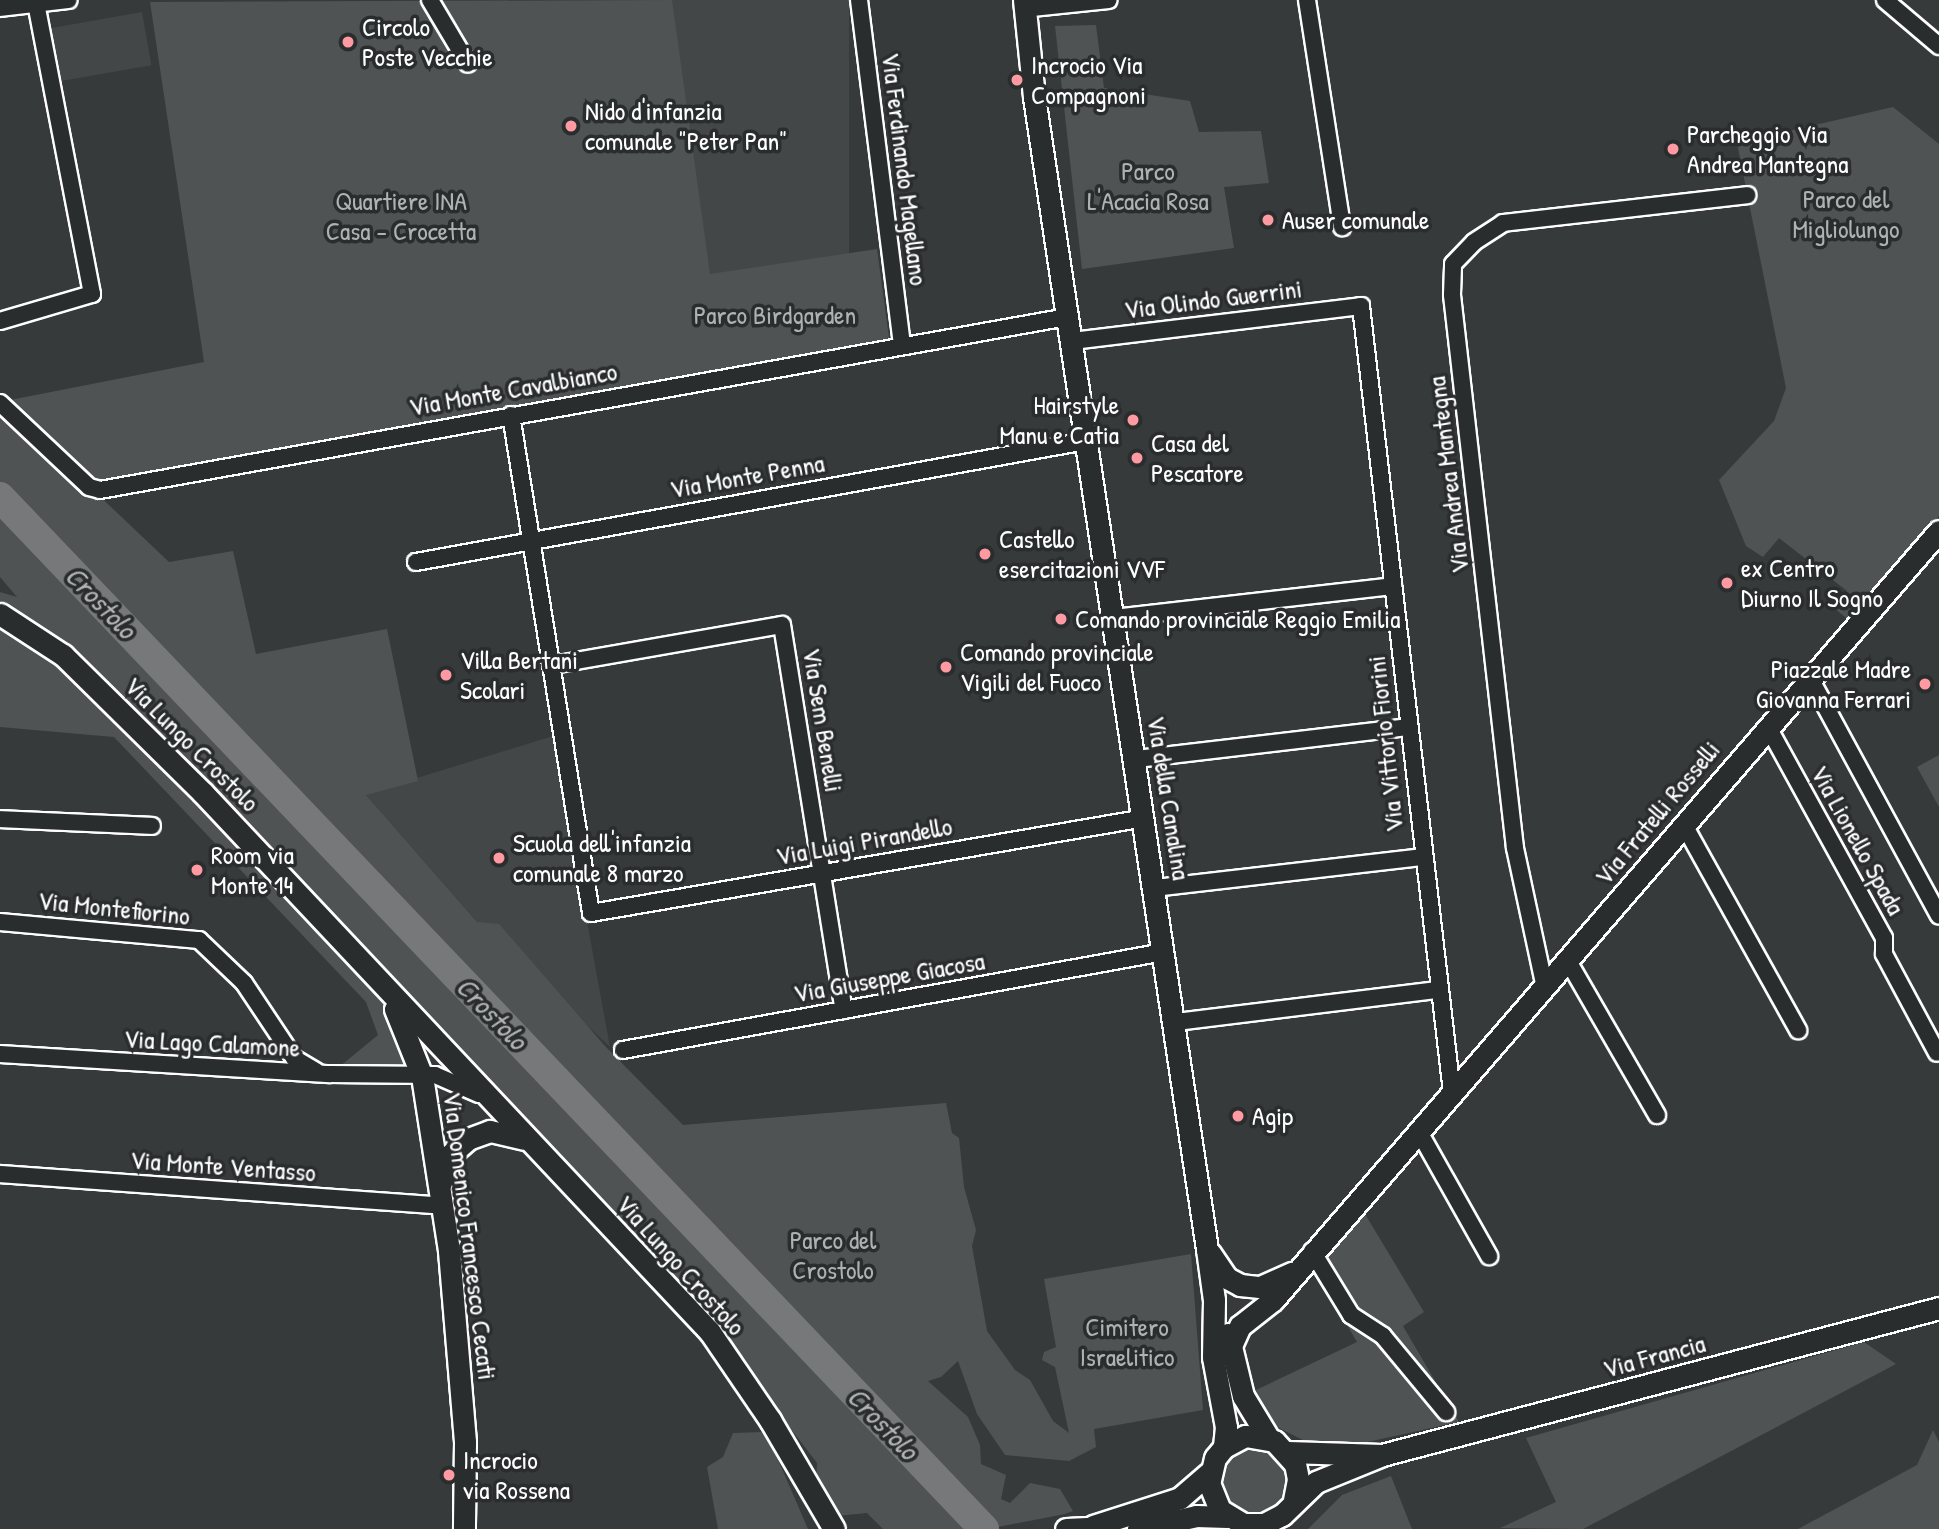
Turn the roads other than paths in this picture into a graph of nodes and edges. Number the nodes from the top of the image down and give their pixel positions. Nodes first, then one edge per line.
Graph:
1 (69, 0) edge
2 (430, 0) edge
3 (859, 0) edge
4 (1109, 0) edge
5 (1307, 0) edge
6 (1885, 0) edge
7 (1068, 2) edge
8 (1028, 3) edge
9 (36, 4) junction
10 (6, 5) edge
11 (1939, 46) edge
12 (468, 64) dead end
13 (1747, 195) dead end
14 (1342, 227) dead end
15 (1361, 306) joint
16 (1068, 317) junction
17 (0, 321) edge
18 (1072, 341) junction
19 (902, 343) junction
20 (0, 402) edge
21 (511, 415) junction
22 (1086, 441) junction
23 (1939, 531) edge
24 (531, 539) junction
25 (416, 562) dead end
26 (1393, 586) junction
27 (0, 614) edge
28 (1113, 618) junction
29 (553, 665) junction
30 (1811, 680) junction
31 (1408, 727) junction
32 (1768, 727) junction
33 (1136, 759) junction
34 (1145, 818) junction
35 (0, 819) edge
36 (1684, 825) junction
37 (152, 826) dead end
38 (1422, 858) junction
39 (823, 873) junction
40 (1154, 888) junction
41 (1939, 916) edge
42 (0, 922) edge
43 (1164, 952) junction
44 (1568, 961) junction
45 (1545, 988) junction
46 (1438, 990) junction
47 (388, 991) junction
48 (844, 1010) junction
49 (1176, 1022) junction
50 (1798, 1030) dead end
51 (623, 1050) dead end
52 (1937, 1053) dead end
53 (0, 1054) edge
54 (330, 1074) junction
55 (422, 1076) junction
56 (1452, 1092) junction
57 (488, 1099) junction
58 (1657, 1115) dead end
59 (1418, 1130) junction
60 (526, 1139) junction
61 (0, 1174) edge
62 (440, 1198) junction
63 (1207, 1249) junction
64 (1312, 1251) junction
65 (1489, 1256) dead end
66 (1294, 1272) junction
67 (1214, 1300) junction
68 (1939, 1308) edge
69 (1231, 1346) junction
70 (1446, 1412) dead end
71 (1269, 1439) junction
72 (1224, 1447) junction
73 (1288, 1452) junction
74 (1382, 1455) junction
75 (1209, 1473) junction
76 (799, 1476) junction
77 (1284, 1515) edge
78 (1234, 1522) edge
79 (1093, 1526) junction
80 (464, 1529) edge
81 (817, 1529) edge
82 (834, 1529) edge
83 (1066, 1529) edge
84 (1120, 1529) edge
85 (1138, 1529) edge

1 - 9 street
2 - 12 street
3 - 19 street, Via Ferdinando Magellano
4 - 7 street
5 - 14 street
6 - 11 street
7 - 8 street
8 - 16 street, Via della Canalina
9 - 10 street
9 - 17 street
13 - 45 street, Via Andrea Mantegna
15 - 18 street, Via Olindo Guerrini
15 - 26 street, Via Vittorio Fiorini
16 - 18 street, Via della Canalina
16 - 19 street, Via Monte Cavalbianco
18 - 22 street, Via della Canalina
19 - 21 street, Via Monte Cavalbianco
20 - 21 street, Via Monte Cavalbianco
21 - 24 street
22 - 24 street, Via Monte Penna
22 - 28 street, Via della Canalina
23 - 30 street, Via Fratelli Rosselli
24 - 25 street, Via Monte Penna
24 - 29 street
26 - 28 street
26 - 31 street, Via Vittorio Fiorini
27 - 47 street, Via Lungo Crostolo
28 - 33 street, Via della Canalina
29 - 39 street, Via Sem Benelli
29 - 39 street, Via Luigi Pirandello
30 - 32 street, Via Fratelli Rosselli
30 - 41 street
31 - 33 street
31 - 38 street, Via Vittorio Fiorini
32 - 36 street, Via Fratelli Rosselli
32 - 52 street, Via Lionello Spada
33 - 34 street, Via della Canalina
34 - 39 street, Via Luigi Pirandello
34 - 40 street, Via della Canalina
35 - 37 street
36 - 44 street, Via Fratelli Rosselli
36 - 50 street
38 - 40 street
38 - 46 street, Via Vittorio Fiorini
39 - 48 street, Via Sem Benelli
40 - 43 street, Via della Canalina
42 - 54 street, Via Montefiorino
43 - 48 street, Via Giuseppe Giacosa
43 - 49 street, Via della Canalina
44 - 45 street, Via Fratelli Rosselli
44 - 58 street
45 - 56 street, Via Fratelli Rosselli
46 - 49 street
46 - 56 street, Via Vittorio Fiorini
47 - 55 street, Via Lungo Crostolo
47 - 57 street, Via Lungo Crostolo
48 - 51 street, Via Giuseppe Giacosa
49 - 63 street, Via della Canalina
53 - 54 street, Via Lago Calamone
54 - 55 street, Via Lago Calamone
55 - 57 street, Via Lungo Crostolo
55 - 62 street, Via Domenico Francesco Cecati
56 - 59 street, Via Fratelli Rosselli
57 - 60 street, Via Lungo Crostolo
59 - 64 street, Via Fratelli Rosselli
59 - 65 street
60 - 62 street
60 - 76 street, Via Lungo Crostolo
61 - 62 street, Via Monte Ventasso
62 - 80 street, Via Domenico Francesco Cecati
63 - 66 street, Via Fratelli Rosselli
63 - 67 street, Via della Canalina
64 - 66 street, Via Fratelli Rosselli
64 - 70 street
66 - 69 street, Via Fratelli Rosselli
67 - 69 street, Via della Canalina
67 - 72 street, Via della Canalina
68 - 74 street, Via Francia
69 - 71 street, Via della Canalina
71 - 72 street
71 - 73 street
72 - 75 street
73 - 74 street, Via Francia
73 - 77 street
74 - 77 street, Via Francia
75 - 78 street
75 - 79 street
76 - 81 street, Via Lungo Crostolo
76 - 82 street, Via Lungo Crostolo
77 - 78 street, Via Francia
78 - 85 street, Via Francia
79 - 83 street
79 - 84 street

